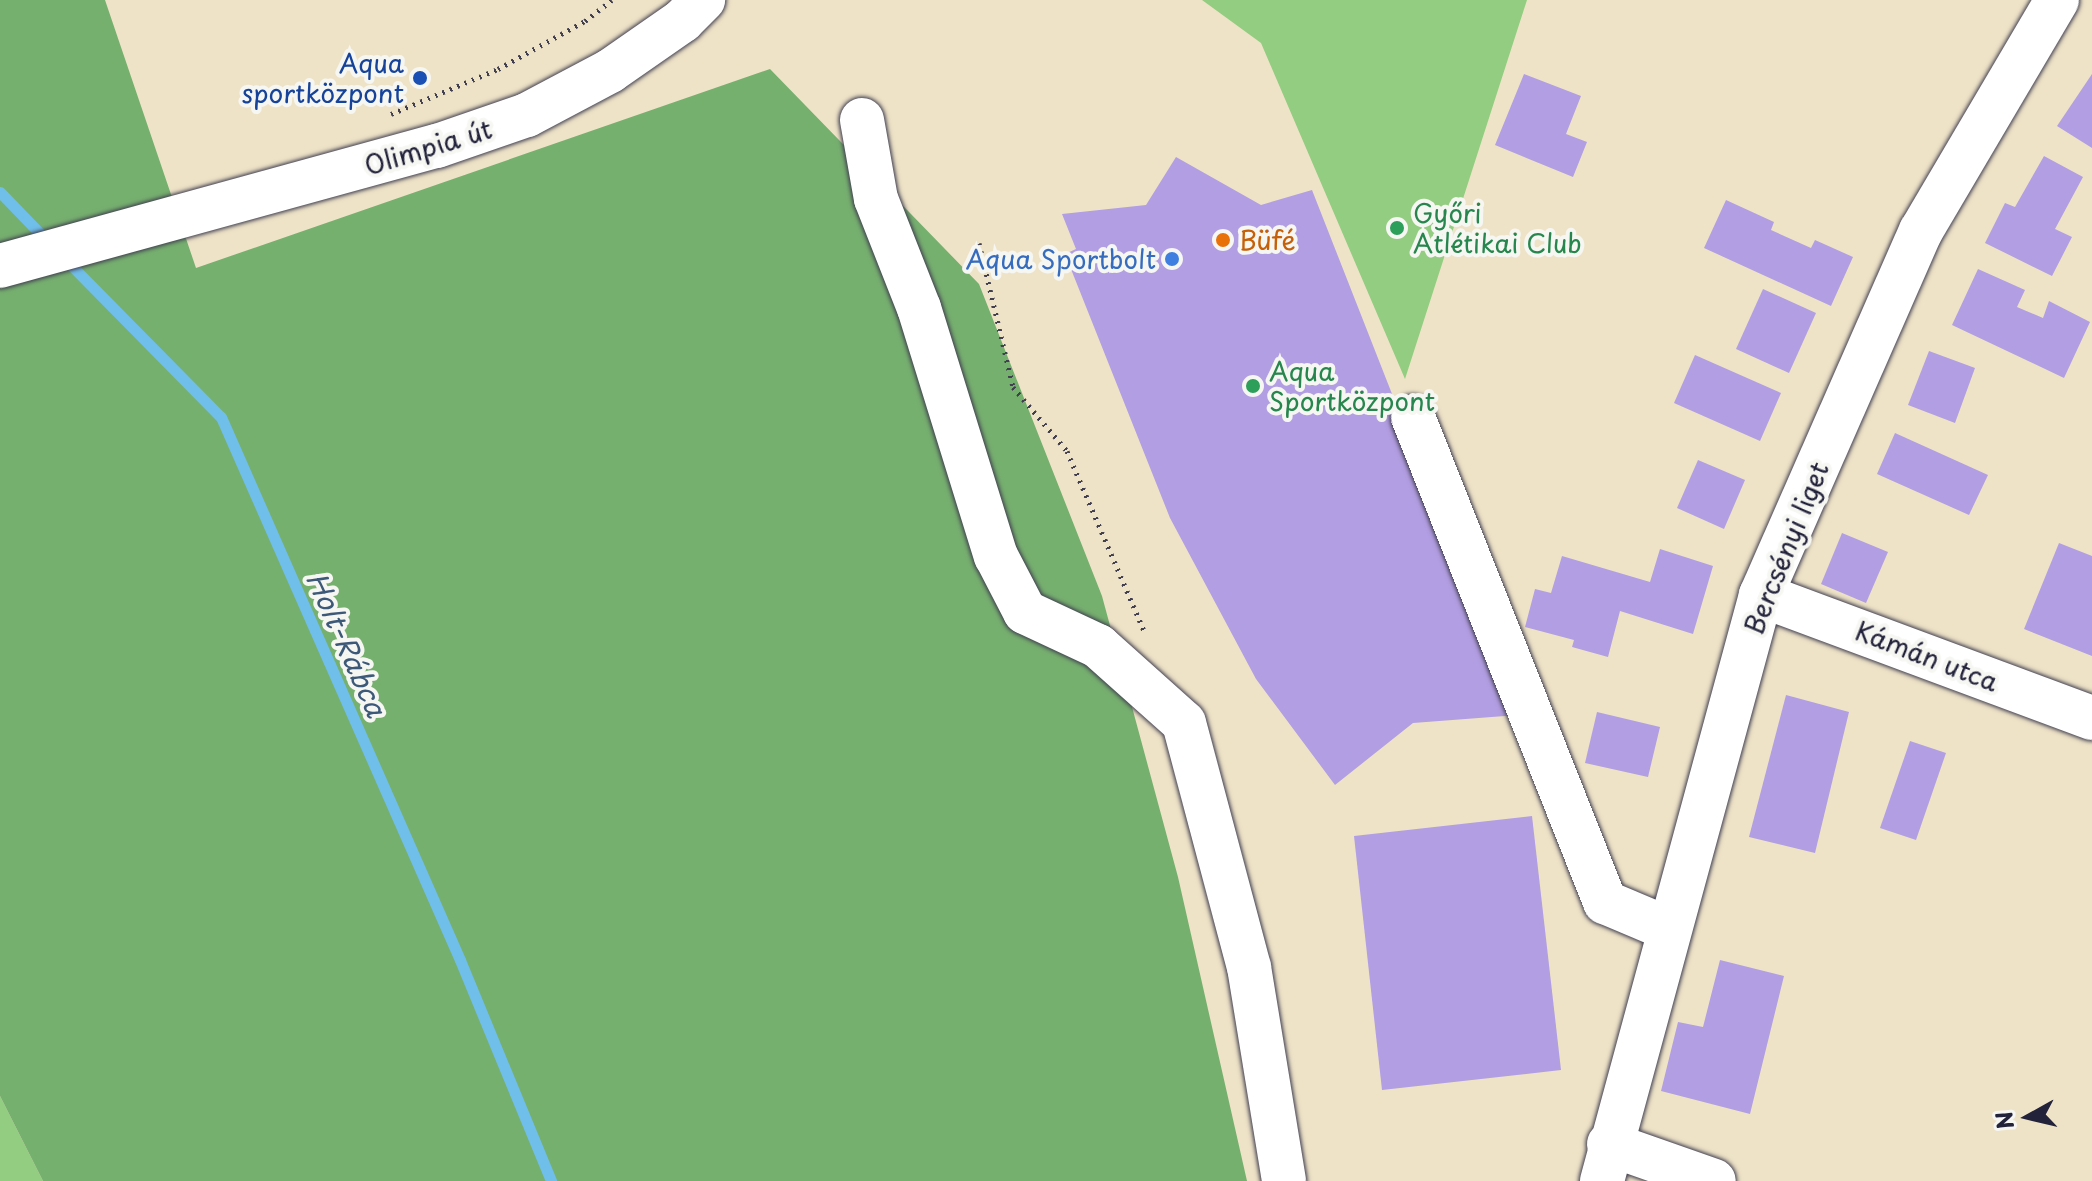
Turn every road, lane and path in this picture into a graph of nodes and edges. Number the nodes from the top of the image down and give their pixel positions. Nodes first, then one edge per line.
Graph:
1 (612, 0) edge
2 (703, 0) edge
3 (2057, 0) edge
4 (378, 120) dead end
5 (862, 120) dead end
6 (979, 243) dead end
7 (0, 266) edge
8 (1413, 417) dead end
9 (1761, 595) junction
10 (1147, 637) dead end
11 (2092, 718) edge
12 (1669, 929) junction
13 (1606, 1163) edge
14 (1284, 1181) edge
15 (1714, 1181) edge

1 - 4 path
2 - 7 street, Olimpia út
3 - 9 street, Bercsényi liget
5 - 14 street
6 - 10 path
8 - 12 street
9 - 11 street, Kámán utca
9 - 12 street, Bercsényi liget
12 - 13 street, Bercsényi liget
13 - 15 street

